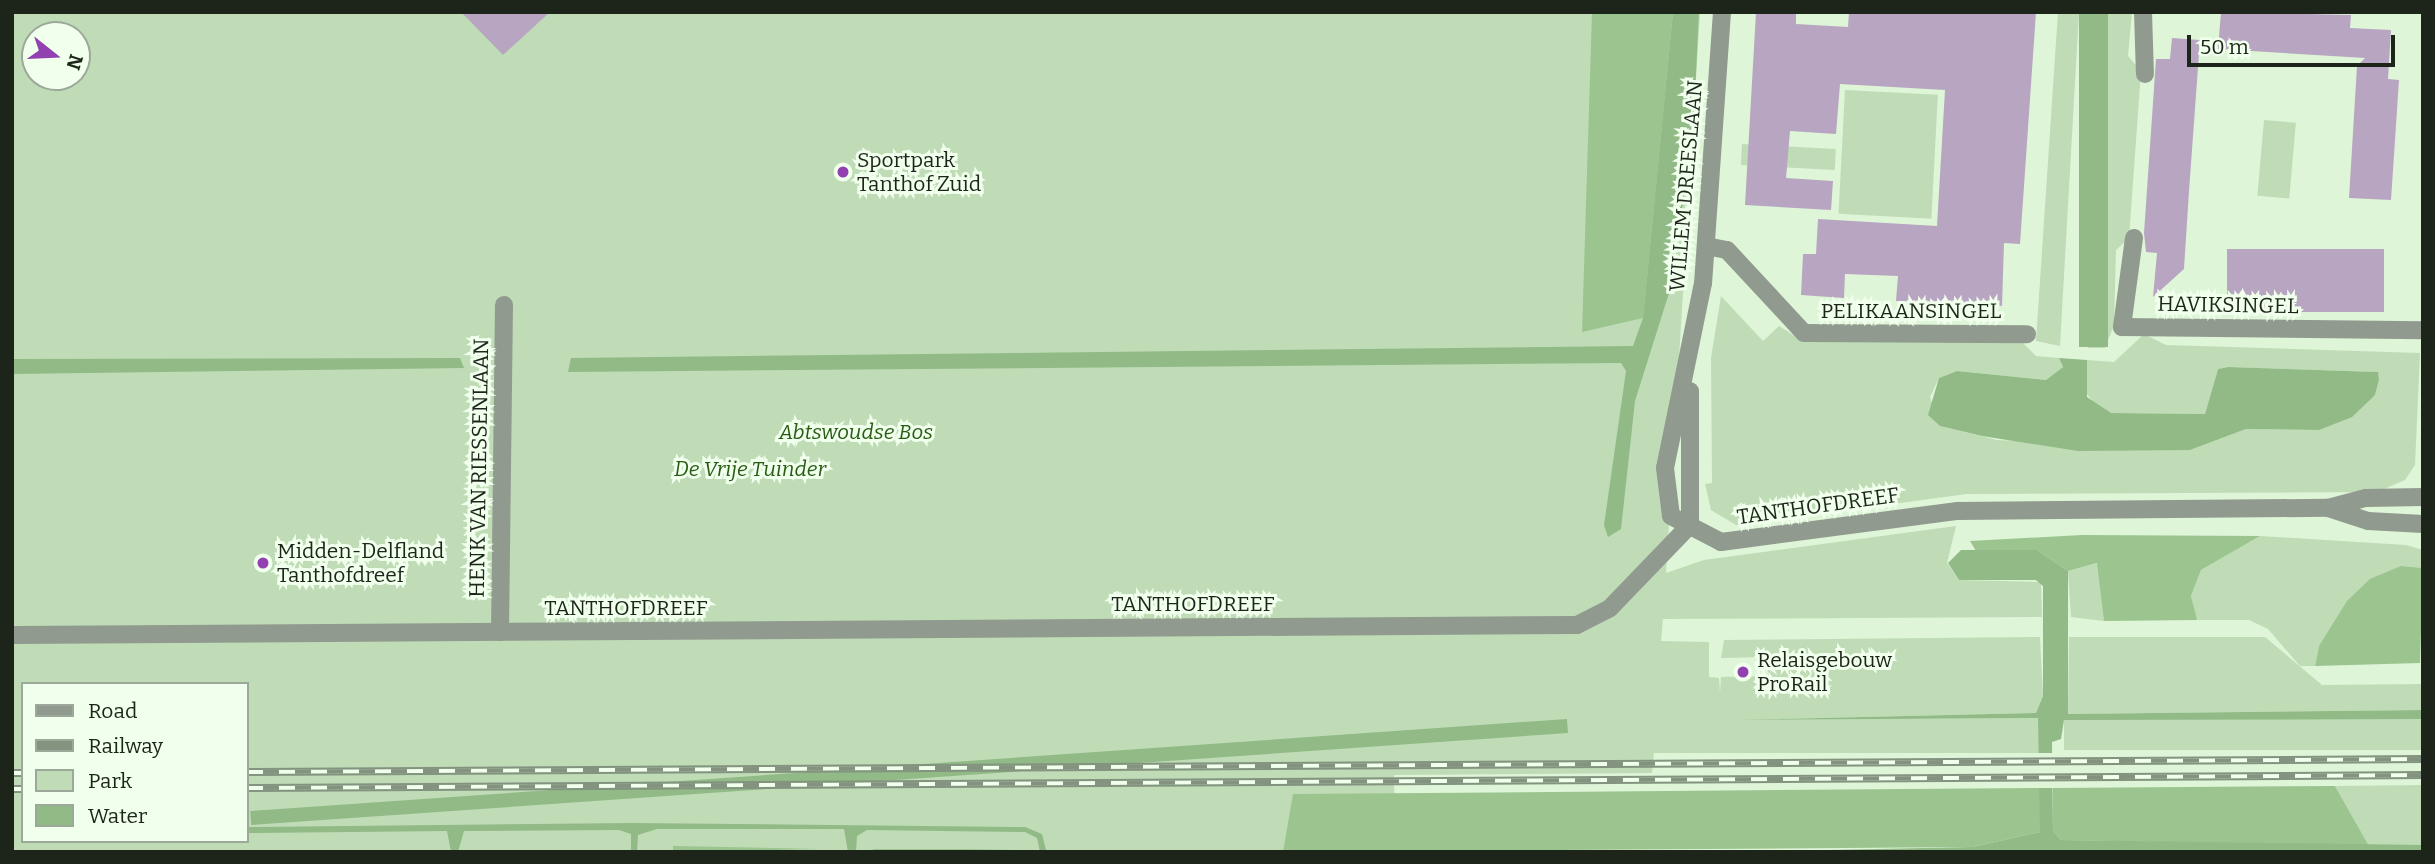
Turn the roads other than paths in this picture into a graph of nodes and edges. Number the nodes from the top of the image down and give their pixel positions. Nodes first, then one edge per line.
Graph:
1 (1722, 12) edge
2 (2143, 12) edge
3 (2145, 74) dead end
4 (2134, 238) dead end
5 (1706, 246) junction
6 (504, 304) dead end
7 (2423, 330) edge
8 (2027, 334) dead end
9 (1689, 363) junction
10 (2423, 496) edge
11 (2328, 508) junction
12 (2423, 524) edge
13 (1690, 525) junction
14 (500, 632) junction
15 (12, 635) edge

1 - 5 street, WILLEM DREESLAAN
2 - 3 street
4 - 7 street, HAVIKSINGEL
5 - 8 street, PELIKAANSINGEL
5 - 9 street, WILLEM DREESLAAN
6 - 14 street, HENK VAN RIESSENLAAN
9 - 13 street, WILLEM DREESLAAN
9 - 13 street, WILLEM DREESLAAN
10 - 11 street, TANTHOFDREEF
11 - 12 street, TANTHOFDREEF
11 - 13 street, TANTHOFDREEF
13 - 14 street, TANTHOFDREEF
14 - 15 street, TANTHOFDREEF

